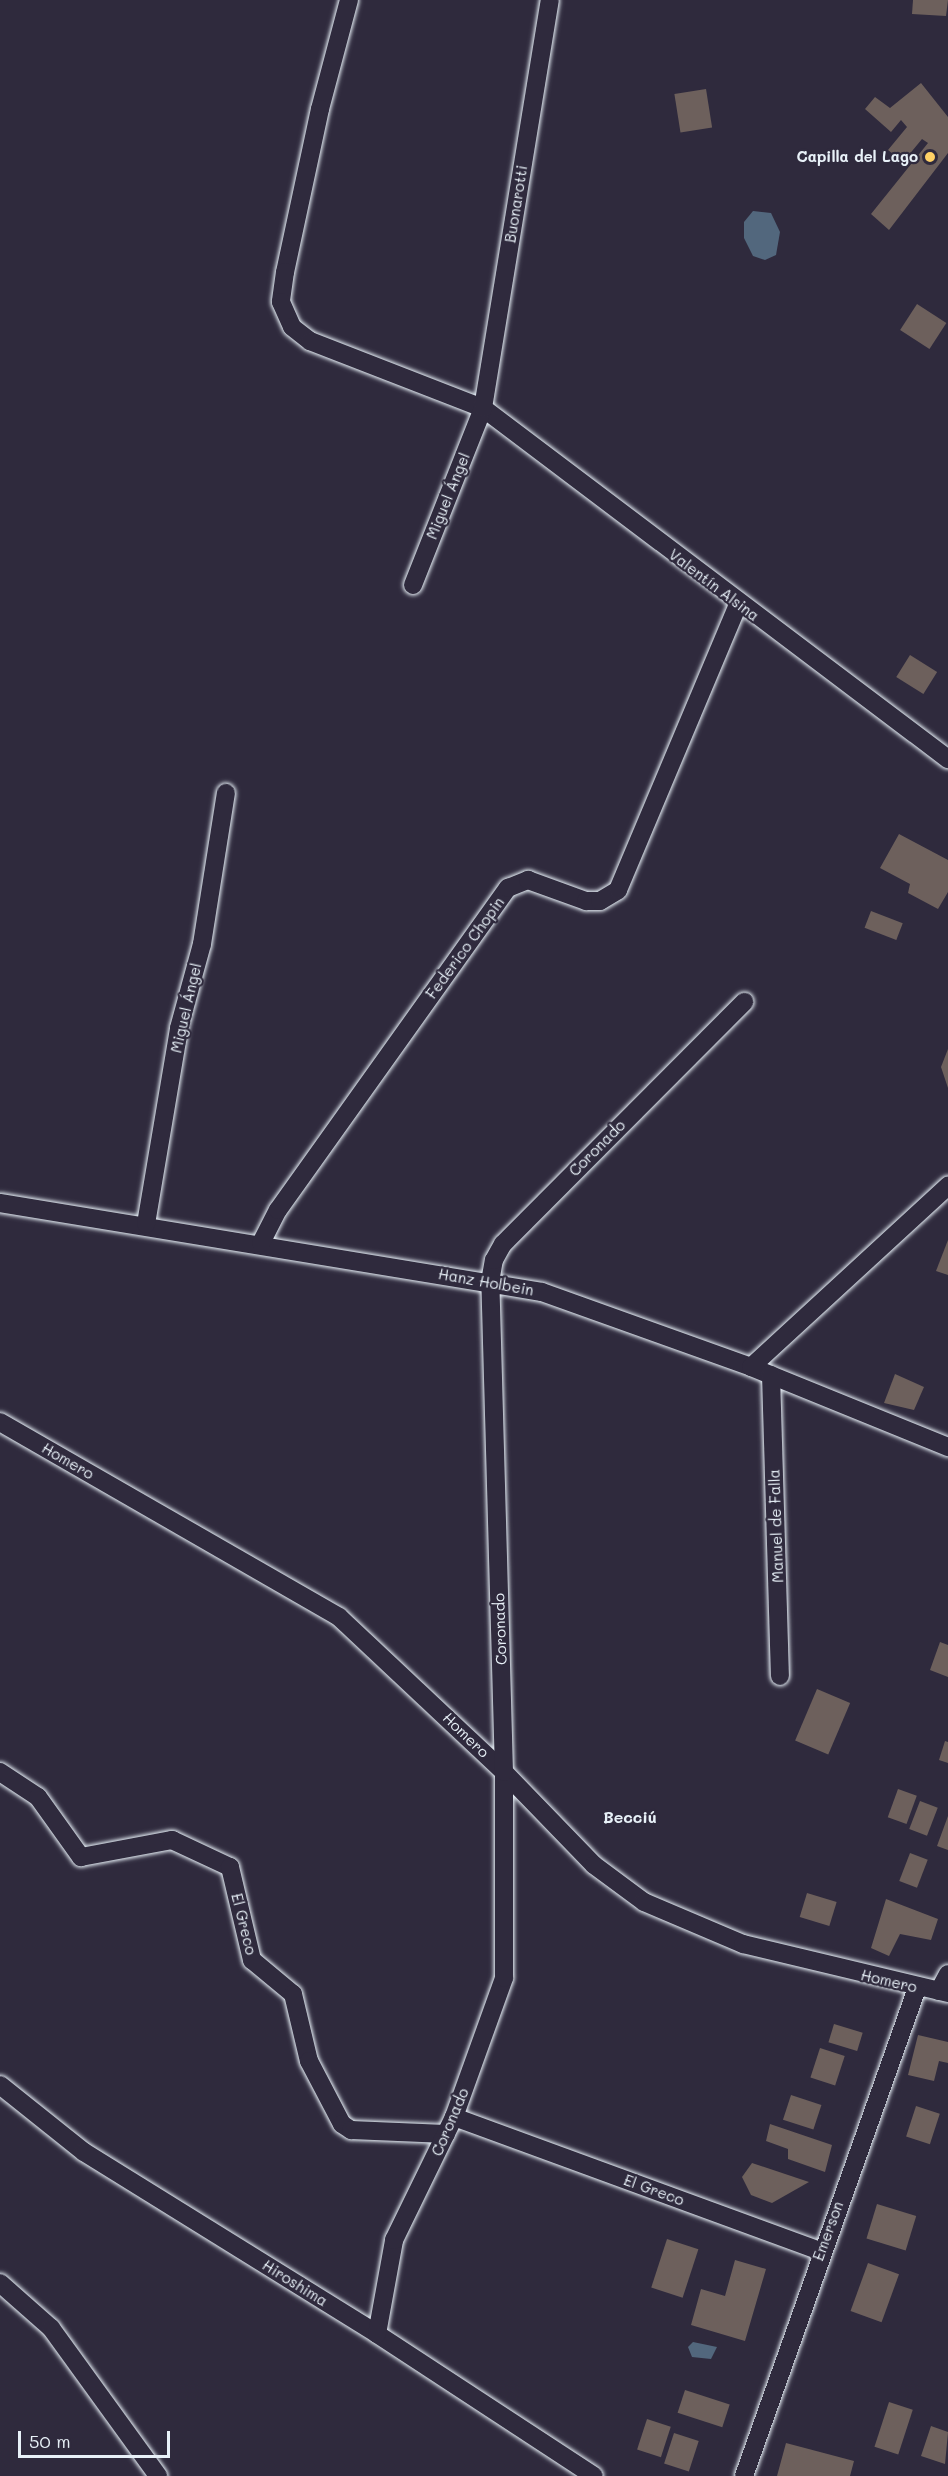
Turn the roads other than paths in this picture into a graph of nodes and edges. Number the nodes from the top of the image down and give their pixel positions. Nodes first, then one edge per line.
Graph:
1 (349, 0) edge
2 (550, 0) edge
3 (483, 408) junction
4 (413, 585) dead end
5 (738, 604) junction
6 (948, 759) edge
7 (226, 793) dead end
8 (744, 1002) dead end
9 (948, 1186) edge
10 (0, 1203) edge
11 (146, 1224) junction
12 (261, 1243) junction
13 (490, 1282) junction
14 (751, 1367) junction
15 (771, 1375) junction
16 (0, 1422) edge
17 (948, 1447) edge
18 (780, 1676) dead end
19 (0, 1772) edge
20 (504, 1772) junction
21 (948, 1974) edge
22 (917, 1988) junction
23 (944, 1992) edge
24 (0, 2085) edge
25 (454, 2117) junction
26 (447, 2134) junction
27 (820, 2251) junction
28 (0, 2283) edge
29 (377, 2334) junction
30 (158, 2476) edge
31 (594, 2476) edge
32 (744, 2476) edge

1 - 3 street, Valentín Alsina
2 - 3 street, Buonarotti
3 - 4 street, Miguel Ángel
3 - 5 street, Valentín Alsina
5 - 6 street, Valentín Alsina
5 - 12 street, Federico Chopin
7 - 11 street, Miguel Ángel
8 - 13 street, Coronado
9 - 14 street
10 - 11 street, Hanz Holbein
11 - 12 street, Hanz Holbein
12 - 13 street, Hanz Holbein
13 - 14 street, Hanz Holbein
13 - 20 street, Coronado
14 - 15 street, Hanz Holbein
15 - 17 street, Hanz Holbein
15 - 18 street, Manuel de Falla
16 - 20 street, Homero
19 - 26 street, El Greco
20 - 22 street, Homero
20 - 25 street, Coronado
21 - 23 street
22 - 23 street, Homero
22 - 27 street, Emerson
24 - 29 street, Hiroshima
25 - 26 street, Coronado
25 - 27 street, El Greco
26 - 29 street, Coronado
27 - 32 street, Emerson
28 - 30 street
29 - 31 street, Hiroshima

